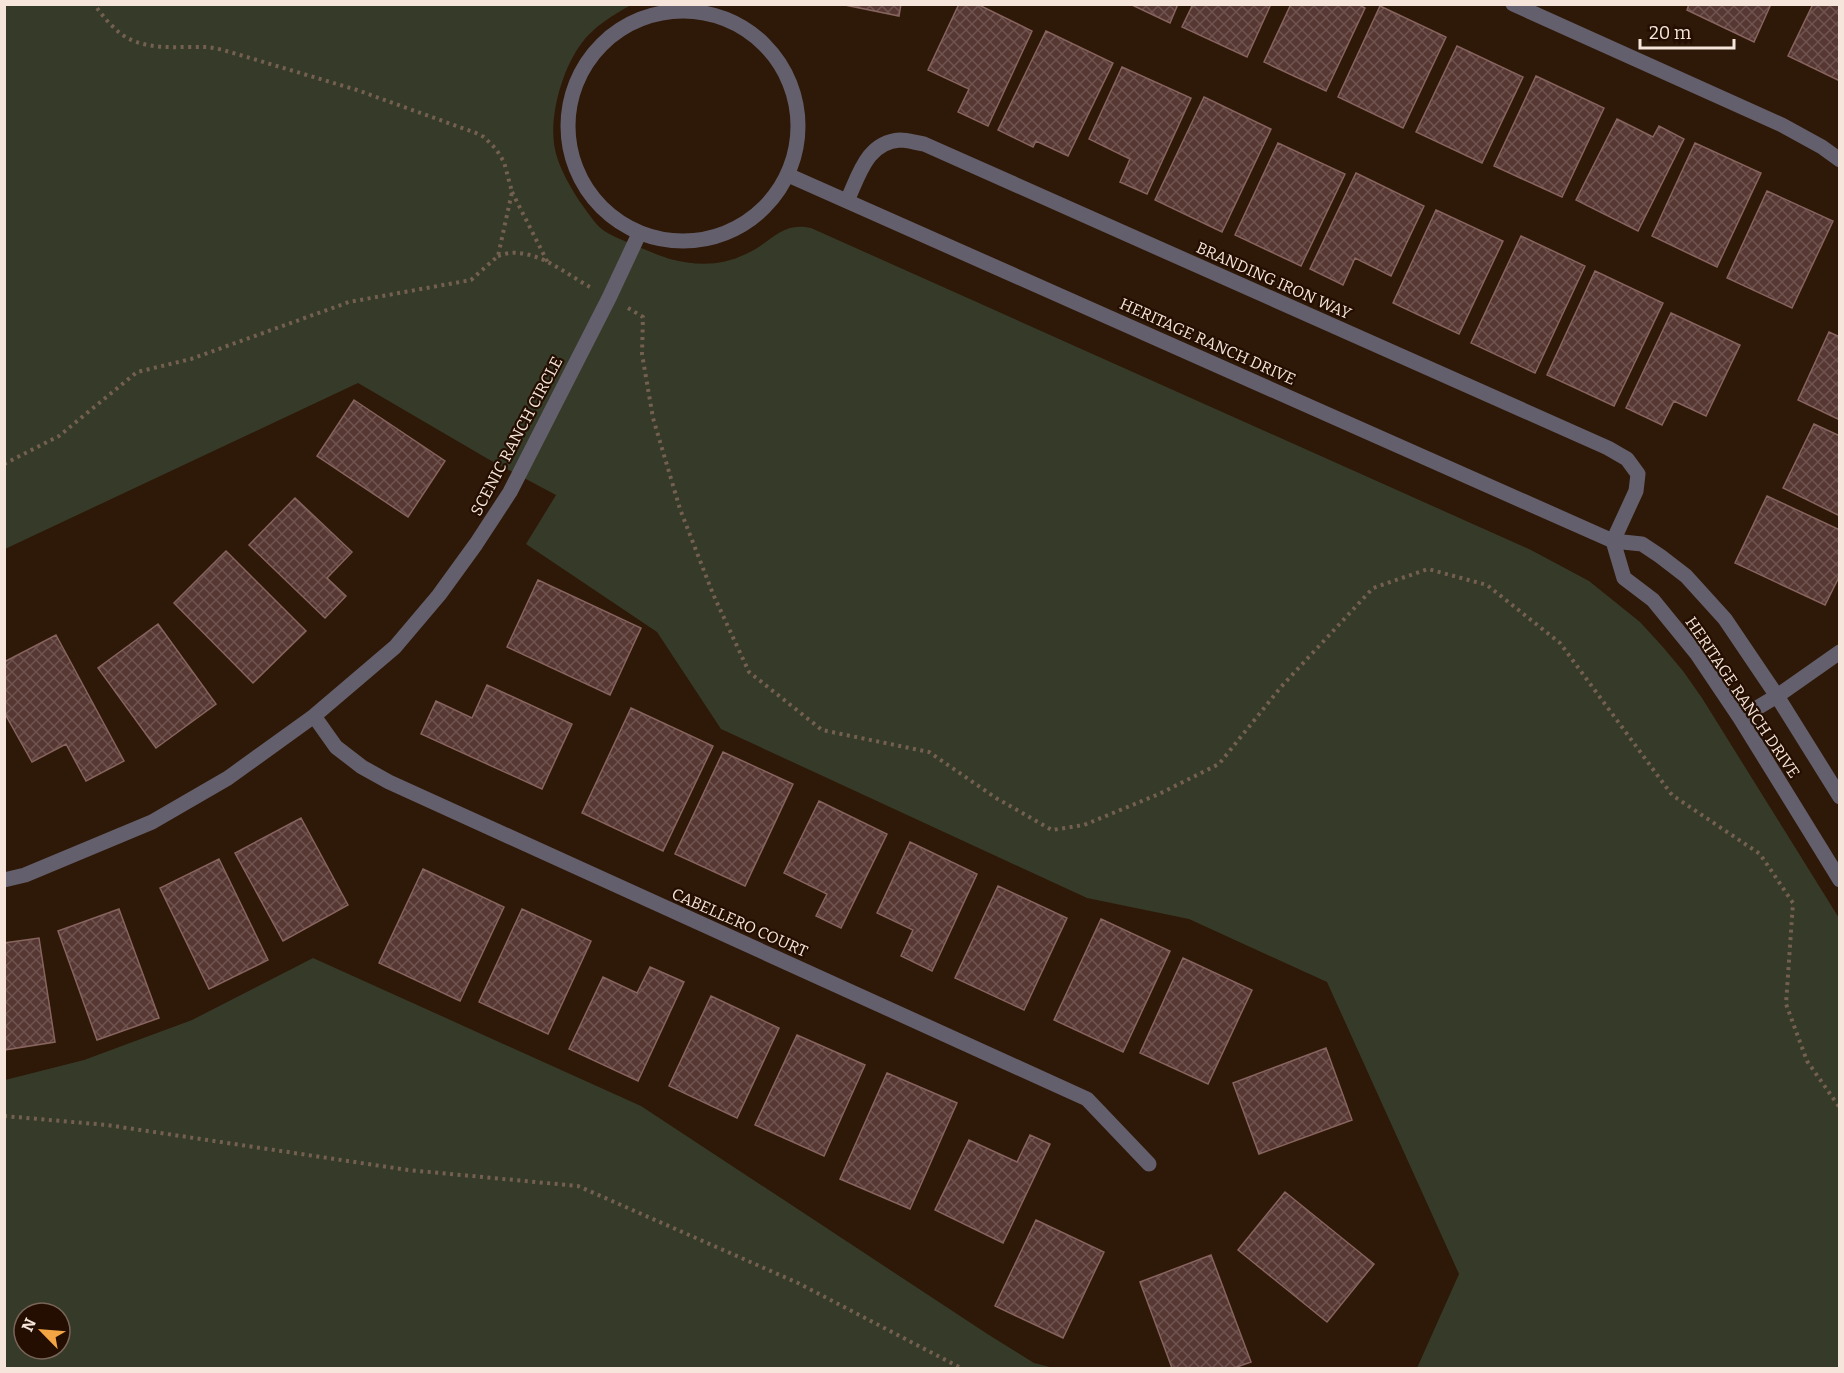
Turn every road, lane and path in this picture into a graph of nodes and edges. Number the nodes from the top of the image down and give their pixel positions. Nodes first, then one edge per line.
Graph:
1 (94, 4) edge
2 (1513, 4) edge
3 (713, 9) edge
4 (1839, 160) edge
5 (788, 175) junction
6 (512, 192) junction
7 (847, 201) junction
8 (639, 234) junction
9 (498, 256) junction
10 (548, 263) junction
11 (609, 298) junction
12 (4, 464) edge
13 (1613, 541) junction
14 (1839, 652) edge
15 (1777, 696) junction
16 (314, 716) junction
17 (1740, 718) junction
18 (1839, 797) edge
19 (4, 880) edge
20 (1839, 880) edge
21 (1839, 1108) edge
22 (4, 1116) edge
23 (1149, 1164) dead end
24 (961, 1368) edge

1 - 6 path
2 - 4 street
3 - 5 street
3 - 8 street
5 - 7 street, HERITAGE RANCH DRIVE
5 - 8 street
6 - 9 path
6 - 10 path
7 - 13 street, HERITAGE RANCH DRIVE
7 - 13 street, BRANDING IRON WAY
8 - 11 street, SCENIC RANCH CIRCLE
9 - 10 path
9 - 12 path
10 - 11 path
11 - 16 street, SCENIC RANCH CIRCLE
11 - 21 path
13 - 15 street, HERITAGE RANCH DRIVE
13 - 17 street, HERITAGE RANCH DRIVE
14 - 15 street
15 - 17 street
15 - 18 street, HERITAGE RANCH DRIVE
16 - 19 street, SCENIC RANCH CIRCLE
16 - 23 street, CABELLERO COURT
17 - 20 street, HERITAGE RANCH DRIVE
22 - 24 path

